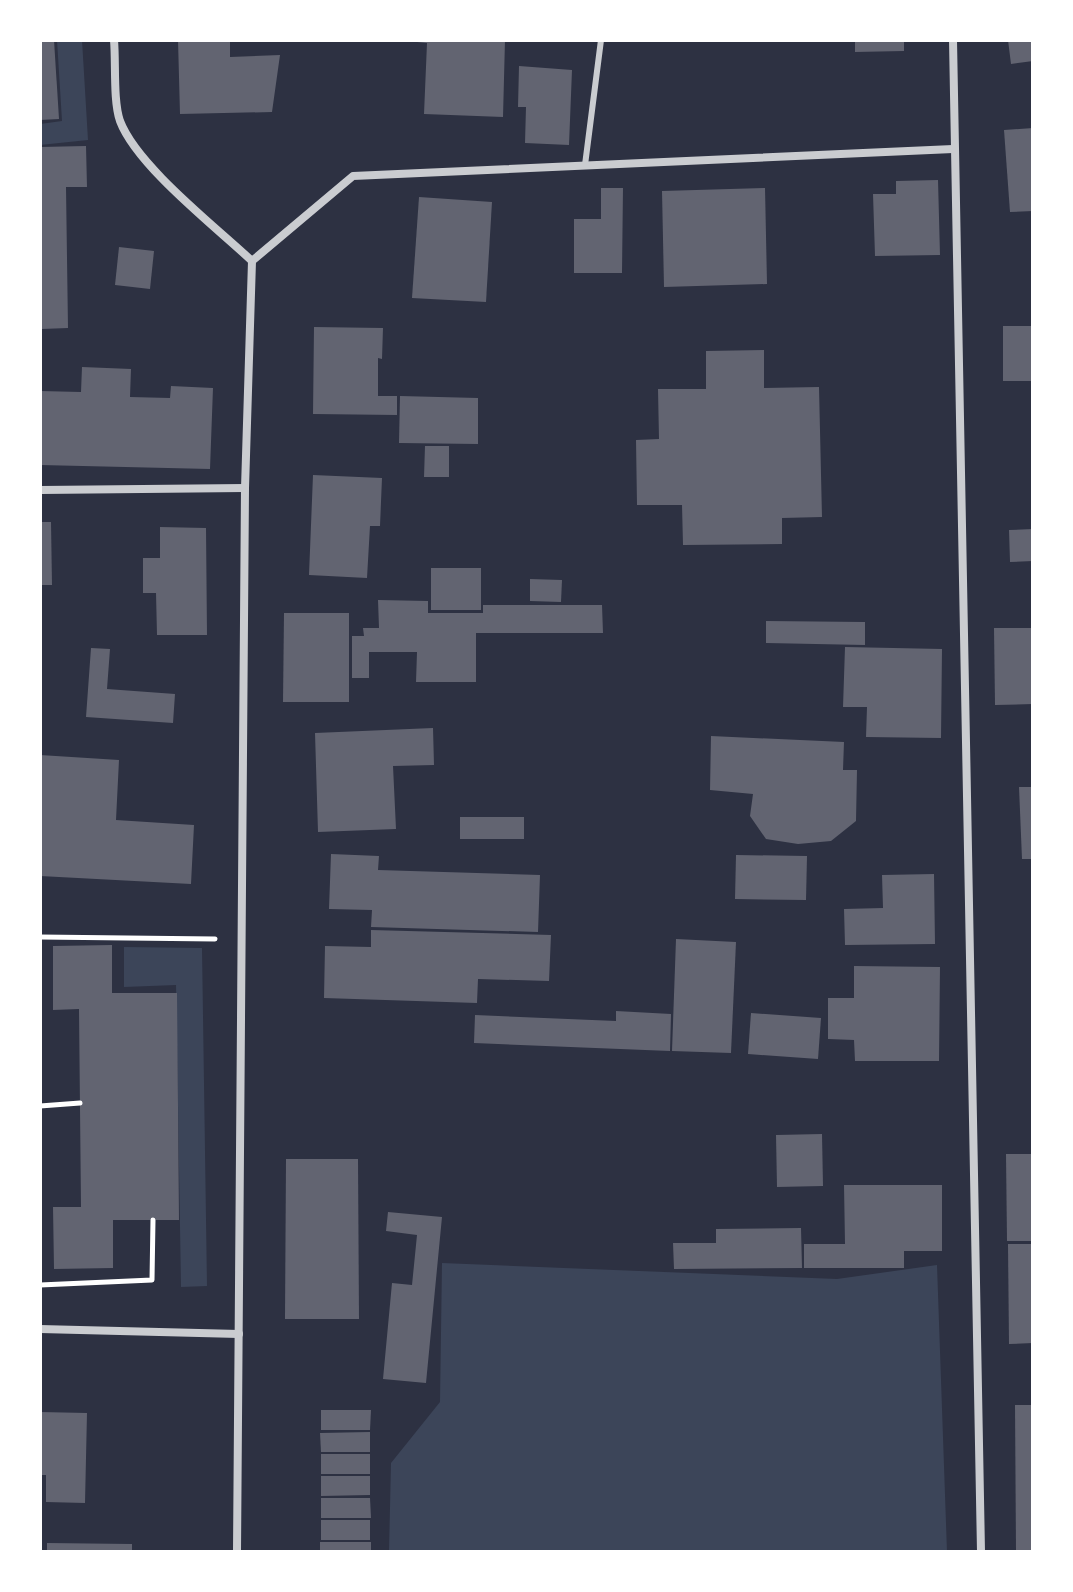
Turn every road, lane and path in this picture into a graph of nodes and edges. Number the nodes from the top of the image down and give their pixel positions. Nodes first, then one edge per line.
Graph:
1 (114, 40) edge
2 (601, 40) edge
3 (953, 40) edge
4 (953, 149) junction
5 (585, 165) junction
6 (252, 261) junction
7 (245, 488) junction
8 (40, 490) edge
9 (40, 937) edge
10 (220, 939) dead end
11 (80, 1103) dead end
12 (40, 1106) edge
13 (153, 1220) dead end
14 (40, 1285) edge
15 (40, 1329) edge
16 (239, 1334) junction
17 (237, 1552) edge
18 (981, 1552) edge

1 - 6 street
2 - 5 lane
3 - 4 street
4 - 5 street
4 - 18 street
5 - 6 street
6 - 7 street
7 - 8 street
7 - 16 street
9 - 10 path
11 - 12 path
13 - 14 path
15 - 16 street
16 - 17 street

